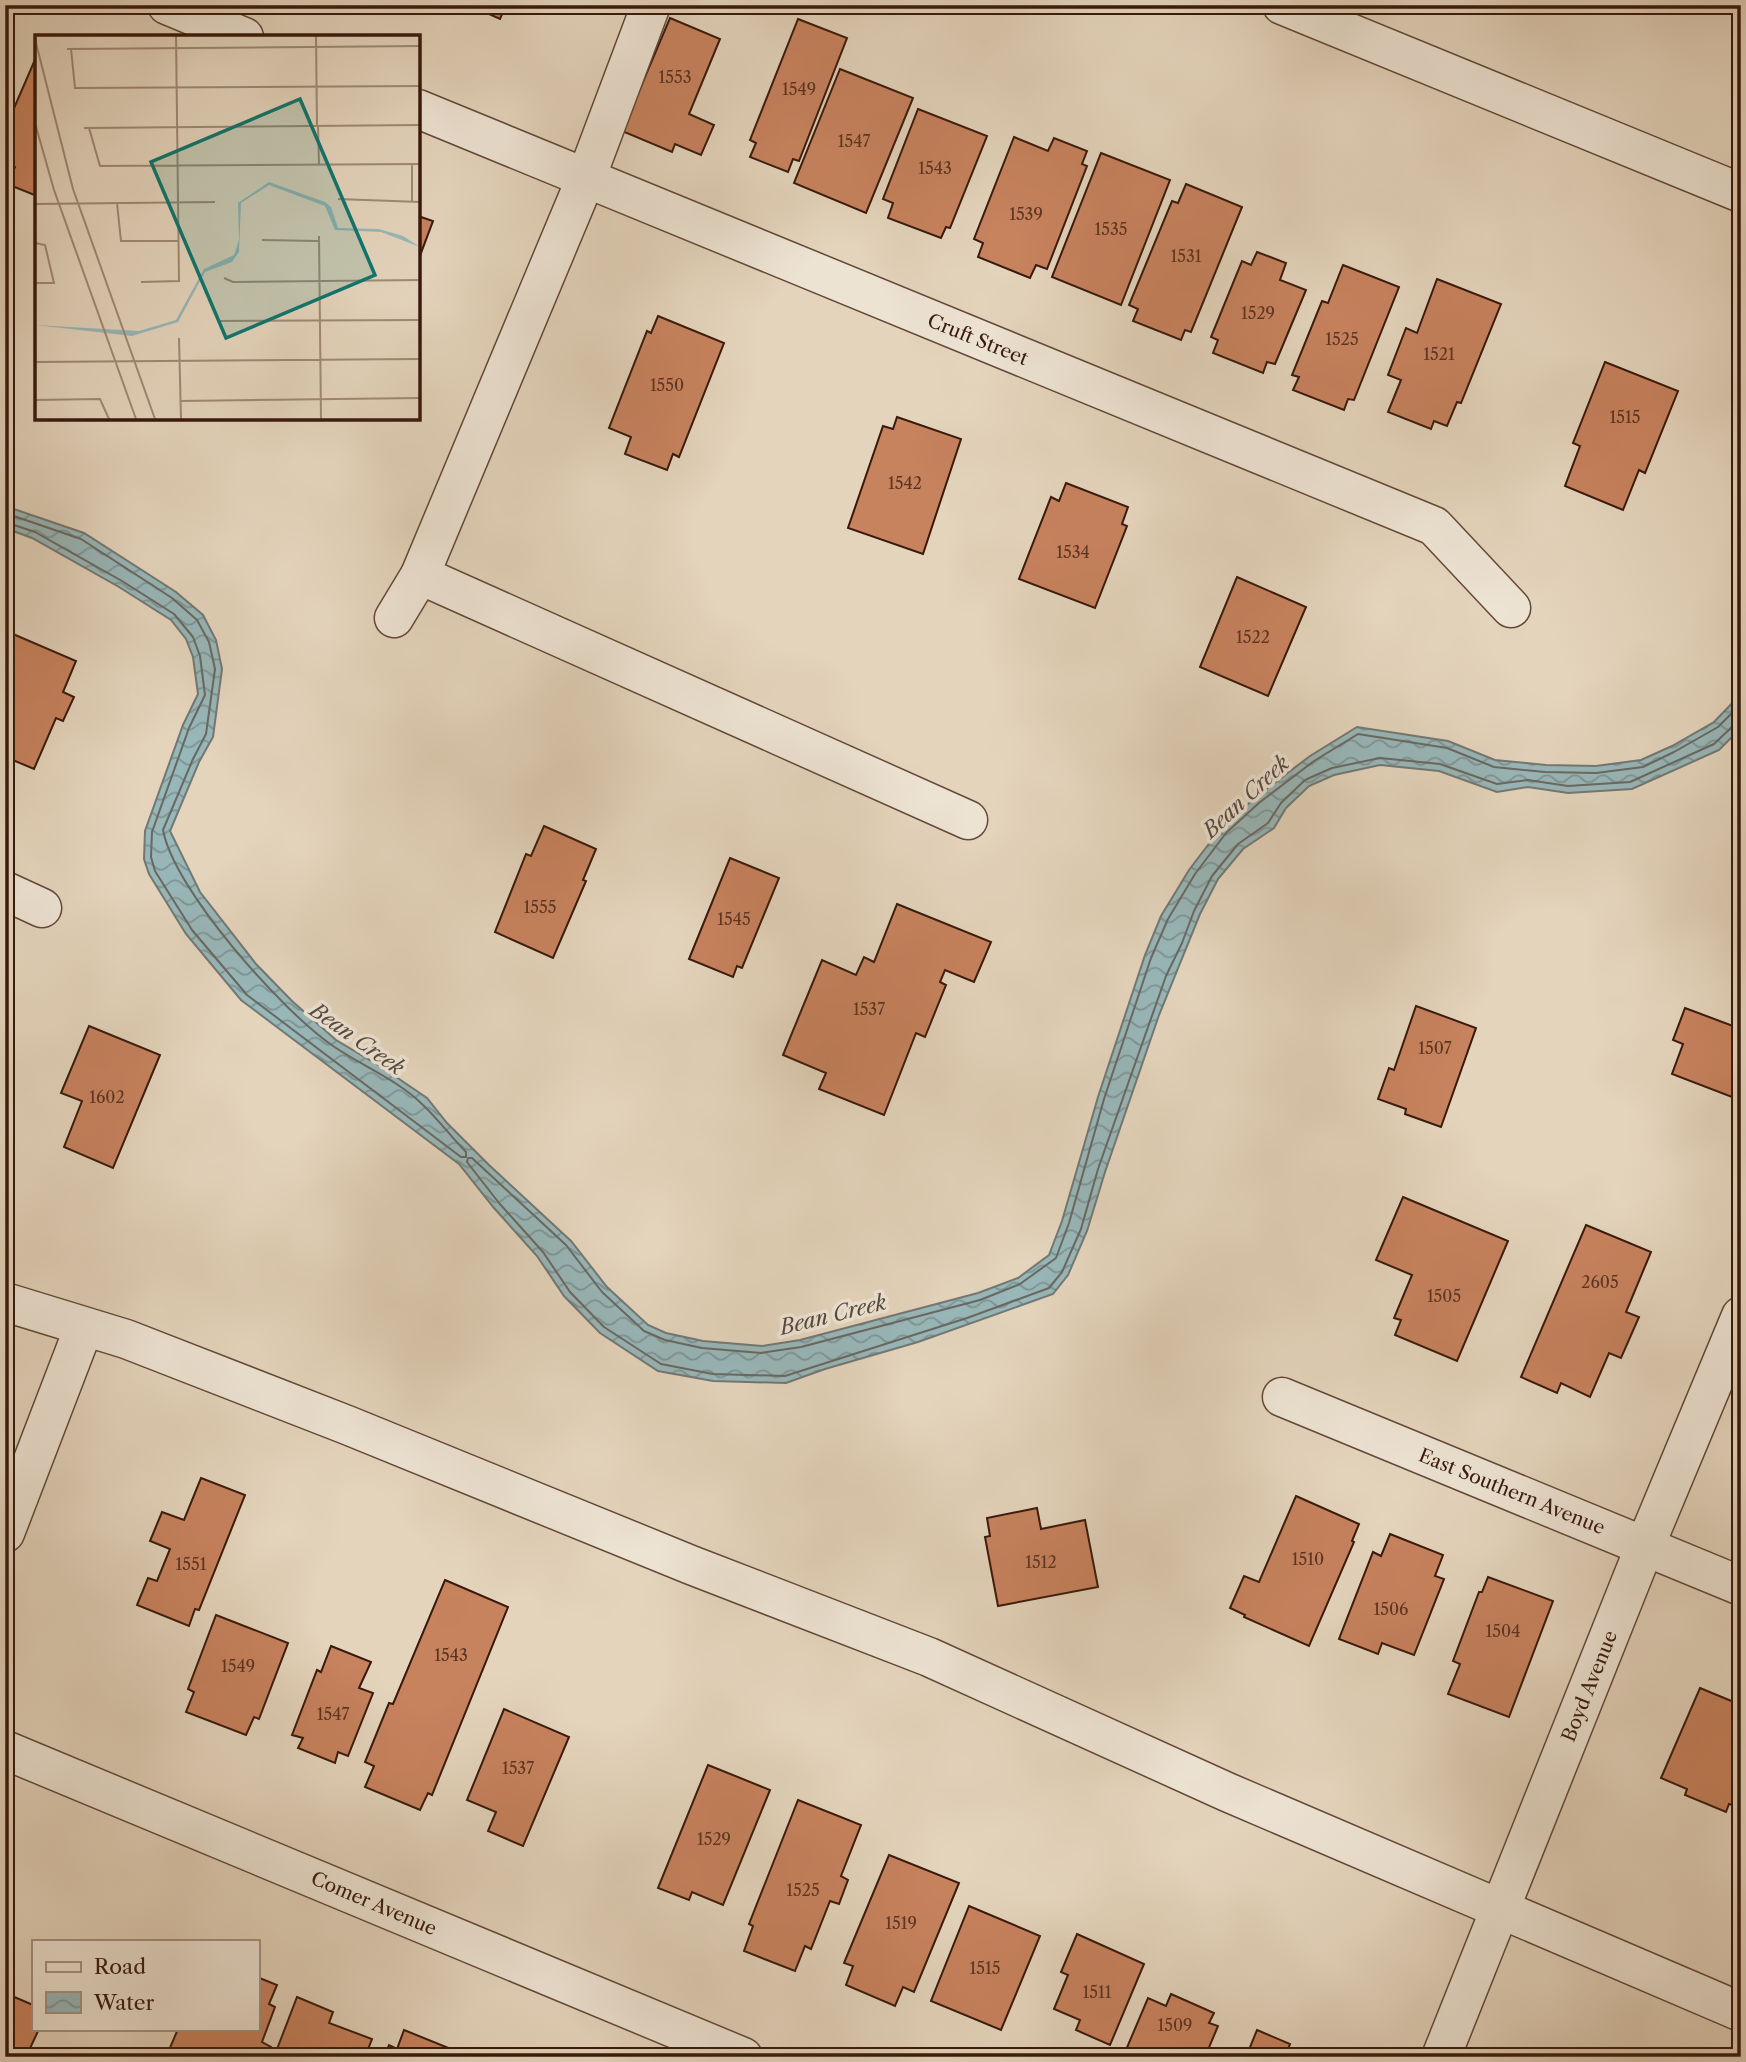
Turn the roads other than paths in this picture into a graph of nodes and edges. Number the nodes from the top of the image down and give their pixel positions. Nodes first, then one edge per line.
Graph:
1 (167, 5) edge
2 (651, 5) edge
3 (1282, 5) edge
4 (239, 35) edge
5 (420, 110) edge
6 (586, 178) junction
7 (1741, 193) edge
8 (420, 575) junction
9 (1511, 608) dead end
10 (394, 618) dead end
11 (968, 820) dead end
12 (5, 891) edge
13 (42, 908) dead end
14 (5, 1302) edge
15 (1741, 1316) edge
16 (84, 1328) junction
17 (1282, 1397) dead end
18 (5, 1533) edge
19 (1645, 1546) junction
20 (1741, 1586) edge
21 (5, 1750) edge
22 (1500, 1911) junction
23 (1741, 2012) edge
24 (743, 2057) edge
25 (1441, 2057) edge

1 - 4 street
2 - 6 street
3 - 7 street
5 - 6 street, Cruft Street
6 - 8 street
6 - 9 street, Cruft Street
8 - 10 street
8 - 11 street
12 - 13 street
14 - 16 street
15 - 19 street, Boyd Avenue
16 - 18 street
16 - 22 street
17 - 19 street, East Southern Avenue
19 - 20 street, East Southern Avenue
19 - 22 street, Boyd Avenue
21 - 24 street, Comer Avenue
22 - 23 street
22 - 25 street, Boyd Avenue

